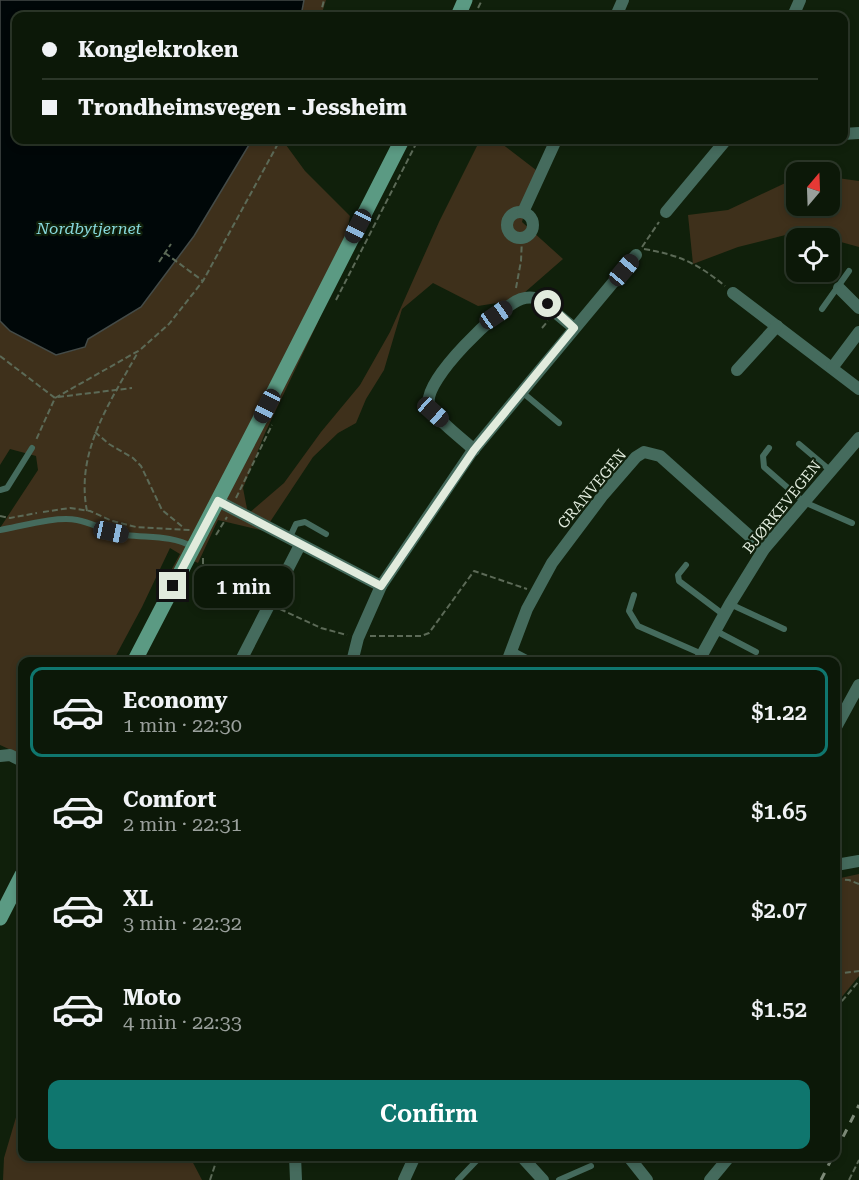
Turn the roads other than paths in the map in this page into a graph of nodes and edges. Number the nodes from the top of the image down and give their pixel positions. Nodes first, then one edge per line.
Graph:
1 (400, 144) edge
2 (554, 144) edge
3 (723, 144) edge
4 (524, 212) junction
5 (666, 212) road end
6 (639, 251) road end
7 (849, 271) dead end
8 (839, 288) junction
9 (734, 293) road end
10 (859, 308) edge
11 (822, 309) dead end
12 (777, 326) junction
13 (574, 328) junction
14 (859, 332) edge
15 (832, 368) junction
16 (737, 370) dead end
17 (859, 389) edge
18 (522, 392) junction
19 (559, 423) dead end
20 (859, 438) edge
21 (799, 444) dead end
22 (32, 448) road end
23 (770, 448) dead end
24 (474, 450) junction
25 (831, 471) junction
26 (0, 490) edge
27 (804, 502) junction
28 (225, 505) junction
29 (852, 523) dead end
30 (0, 530) edge
31 (326, 534) dead end
32 (288, 539) junction
33 (300, 545) junction
34 (193, 547) junction
35 (764, 549) junction
36 (686, 565) dead end
37 (381, 586) junction
38 (634, 595) dead end
39 (727, 609) junction
40 (784, 629) dead end
41 (715, 631) junction
42 (756, 652) dead end
43 (137, 657) edge
44 (243, 657) edge
45 (353, 657) edge
46 (509, 657) edge
47 (698, 657) edge
48 (701, 657) edge
49 (858, 690) edge
50 (840, 720) edge
51 (0, 756) edge
52 (18, 758) edge
53 (859, 861) edge
54 (840, 864) edge
55 (18, 886) edge
56 (0, 918) edge
57 (295, 1161) edge
58 (412, 1161) edge
59 (476, 1161) edge
60 (526, 1161) edge
61 (636, 1161) edge
62 (726, 1161) edge
63 (591, 1166) dead end
64 (296, 1180) edge
65 (404, 1180) edge
66 (458, 1180) edge
67 (543, 1180) edge
68 (560, 1180) edge
69 (646, 1180) edge
70 (710, 1180) edge

1 - 28 main road
2 - 4 street
3 - 5 street
4 - 4 street
6 - 13 street
7 - 8 lane
8 - 10 street
8 - 11 lane
9 - 12 street
12 - 15 street
12 - 16 street
13 - 18 street
13 - 24 street
14 - 15 street
15 - 17 street
18 - 19 lane
18 - 24 street
20 - 25 street, BJØRKEVEGEN
21 - 25 lane
22 - 26 lane
23 - 27 lane
24 - 37 street
25 - 27 street, BJØRKEVEGEN
27 - 29 lane
27 - 35 street, BJØRKEVEGEN
28 - 32 street
28 - 34 main road
30 - 34 lane
31 - 32 lane
32 - 33 street
33 - 37 street
33 - 44 street
34 - 43 main road
35 - 39 street, BJØRKEVEGEN
35 - 46 street, GRANVEGEN
36 - 39 lane
37 - 45 street
38 - 47 lane
39 - 40 lane
39 - 41 street, BJØRKEVEGEN
41 - 42 lane
41 - 48 street, BJØRKEVEGEN
49 - 50 street
51 - 52 street
53 - 54 street
55 - 56 main road
57 - 64 street
58 - 65 street
59 - 66 lane
60 - 67 street
61 - 69 street
62 - 70 street
63 - 68 lane

